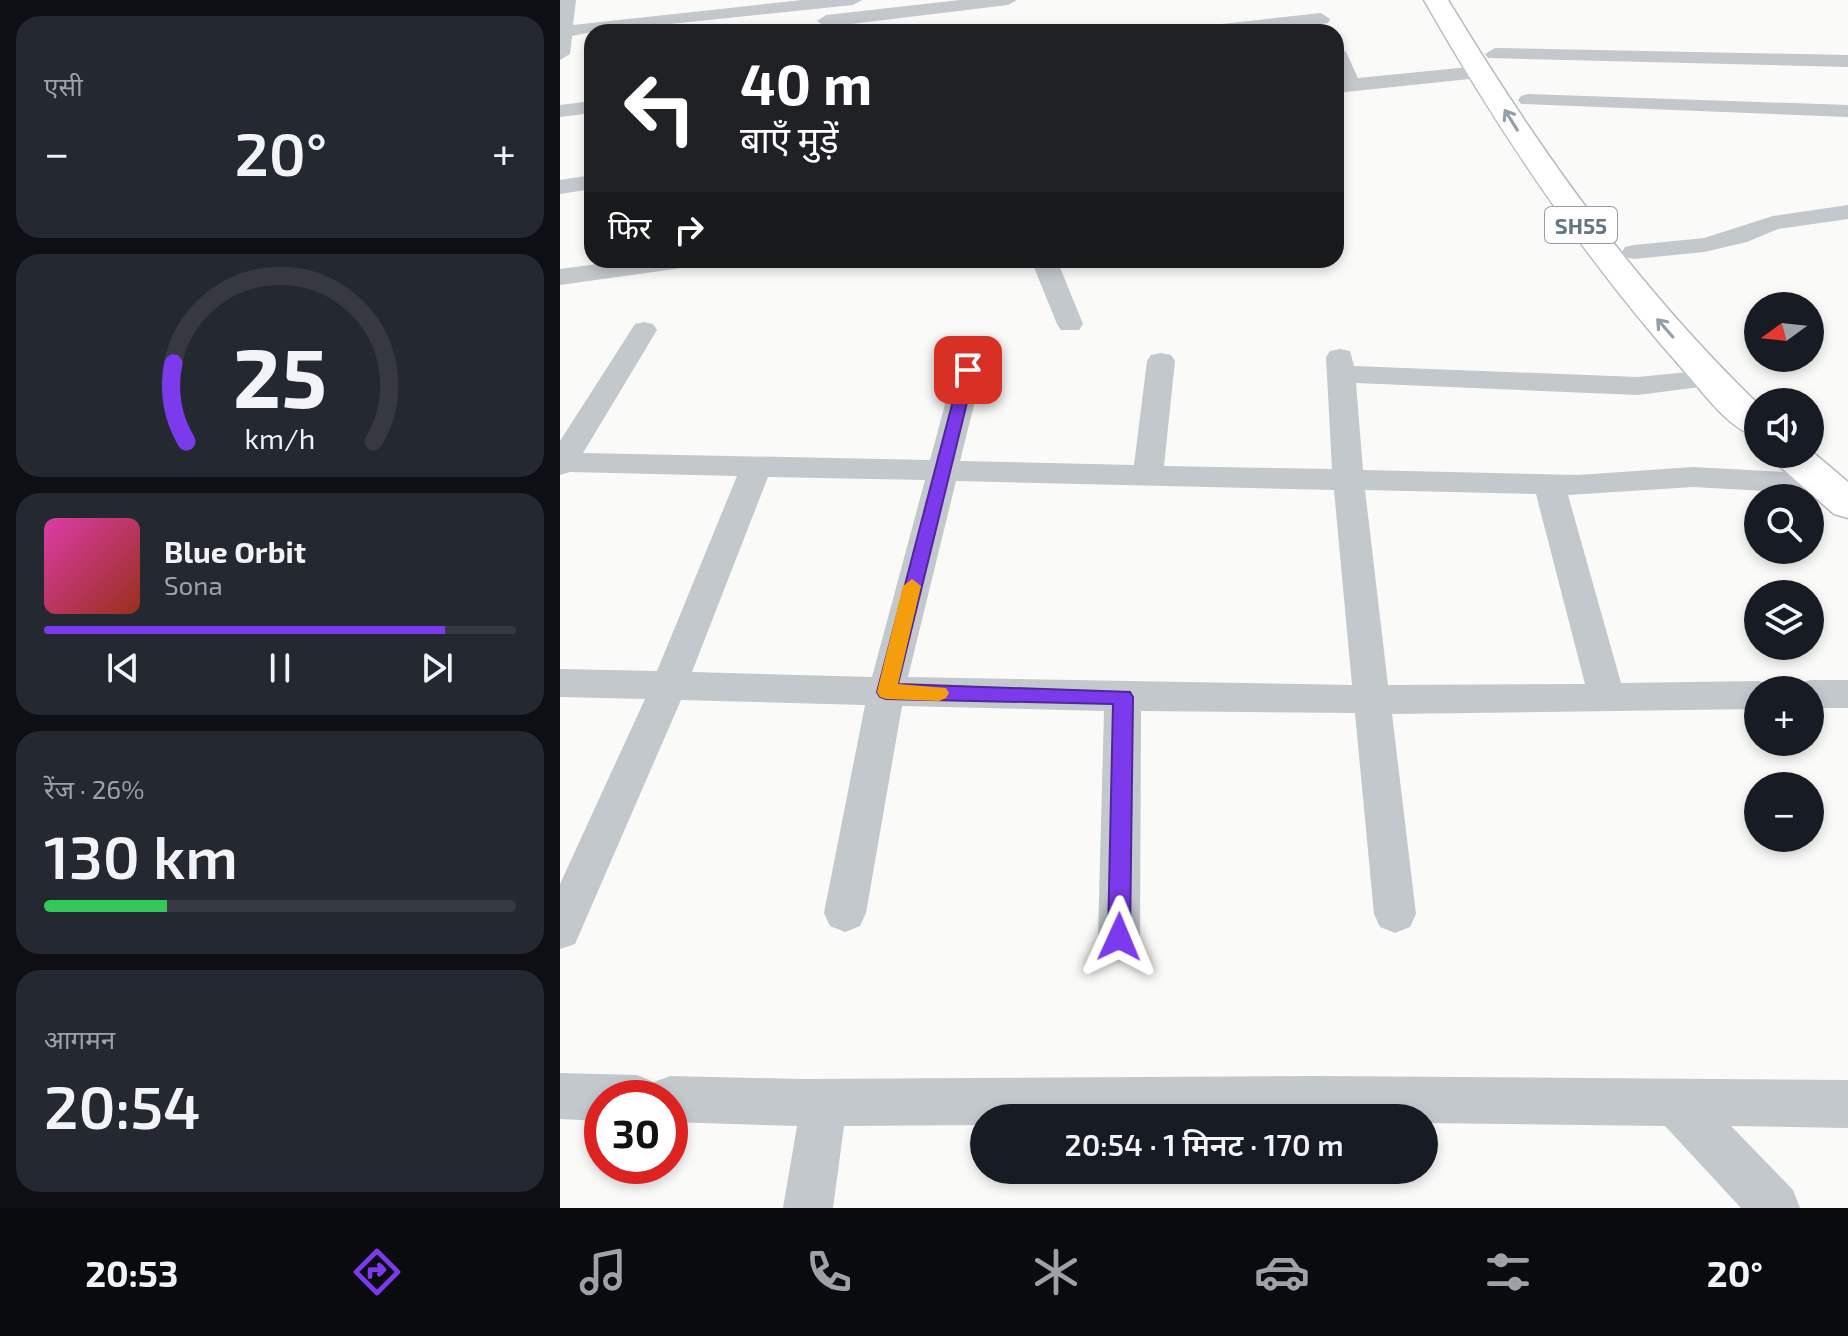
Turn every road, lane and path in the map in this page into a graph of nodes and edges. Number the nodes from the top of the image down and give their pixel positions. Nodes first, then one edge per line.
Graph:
1 (567, 0) edge
2 (853, 0) edge
3 (1008, 0) edge
4 (1312, 0) edge
5 (1436, 0) edge
6 (1460, 0) edge
7 (939, 4) edge
8 (746, 24) edge
9 (755, 24) edge
10 (948, 24) edge
11 (1324, 24) edge
12 (584, 43) edge
13 (561, 45) edge
14 (584, 47) edge
15 (1848, 61) edge
16 (1487, 63) junction
17 (1344, 86) edge
18 (1528, 100) junction
19 (584, 108) edge
20 (560, 111) edge
21 (1848, 111) edge
22 (584, 183) edge
23 (560, 187) edge
24 (1848, 212) edge
25 (1634, 252) junction
26 (625, 268) edge
27 (1047, 268) edge
28 (560, 277) edge
29 (1070, 324) dead end
30 (644, 330) dead end
31 (975, 345) dead end
32 (1161, 361) dead end
33 (1708, 378) junction
34 (1758, 388) edge
35 (1744, 412) edge
36 (1824, 460) edge
37 (561, 463) edge
38 (757, 465) junction
39 (1811, 468) edge
40 (941, 470) junction
41 (1148, 475) junction
42 (1348, 479) junction
43 (1549, 484) junction
44 (1839, 486) edge
45 (560, 683) edge
46 (669, 686) junction
47 (886, 692) junction
48 (1824, 694) edge
49 (1848, 694) edge
50 (1744, 695) edge
51 (1123, 697) junction
52 (1607, 697) junction
53 (1371, 699) junction
54 (845, 913) dead end
55 (1395, 914) dead end
56 (560, 930) edge
57 (1119, 937) dead end
58 (560, 1096) edge
59 (584, 1097) edge
60 (688, 1099) edge
61 (824, 1103) junction
62 (1676, 1103) junction
63 (1848, 1104) edge
64 (808, 1208) edge
65 (1775, 1208) edge

1 - 13 street
2 - 8 street
3 - 7 street
4 - 11 street
5 - 16 main road, SH55
6 - 16 main road, SH55
7 - 9 street
7 - 10 street
12 - 13 street
13 - 14 street
15 - 16 street
16 - 17 street
16 - 18 main road, SH55
33 -> 16 main road, SH55
18 - 21 street
18 - 25 main road, SH55
19 - 20 street
22 - 23 street
24 - 25 street
25 - 34 main road, SH55
26 - 28 street
27 - 29 street
30 - 37 street
31 - 40 street
32 - 41 street
33 - 35 main road, SH55
33 - 42 street
36 - 44 main road
37 - 38 street
38 - 40 street
38 - 46 street
39 - 44 main road
40 - 41 street
40 - 47 street
41 - 42 street
42 - 43 street
42 - 53 street
43 - 44 street
43 - 52 street
45 - 46 street
46 - 47 street
46 - 56 street
47 - 51 street
47 - 54 street
48 - 49 street
50 - 52 street
51 - 53 street
51 - 57 street
52 - 53 street
53 - 55 street
58 - 59 street
60 - 61 street
61 - 62 street
61 - 64 street
62 - 63 street
62 - 65 street

